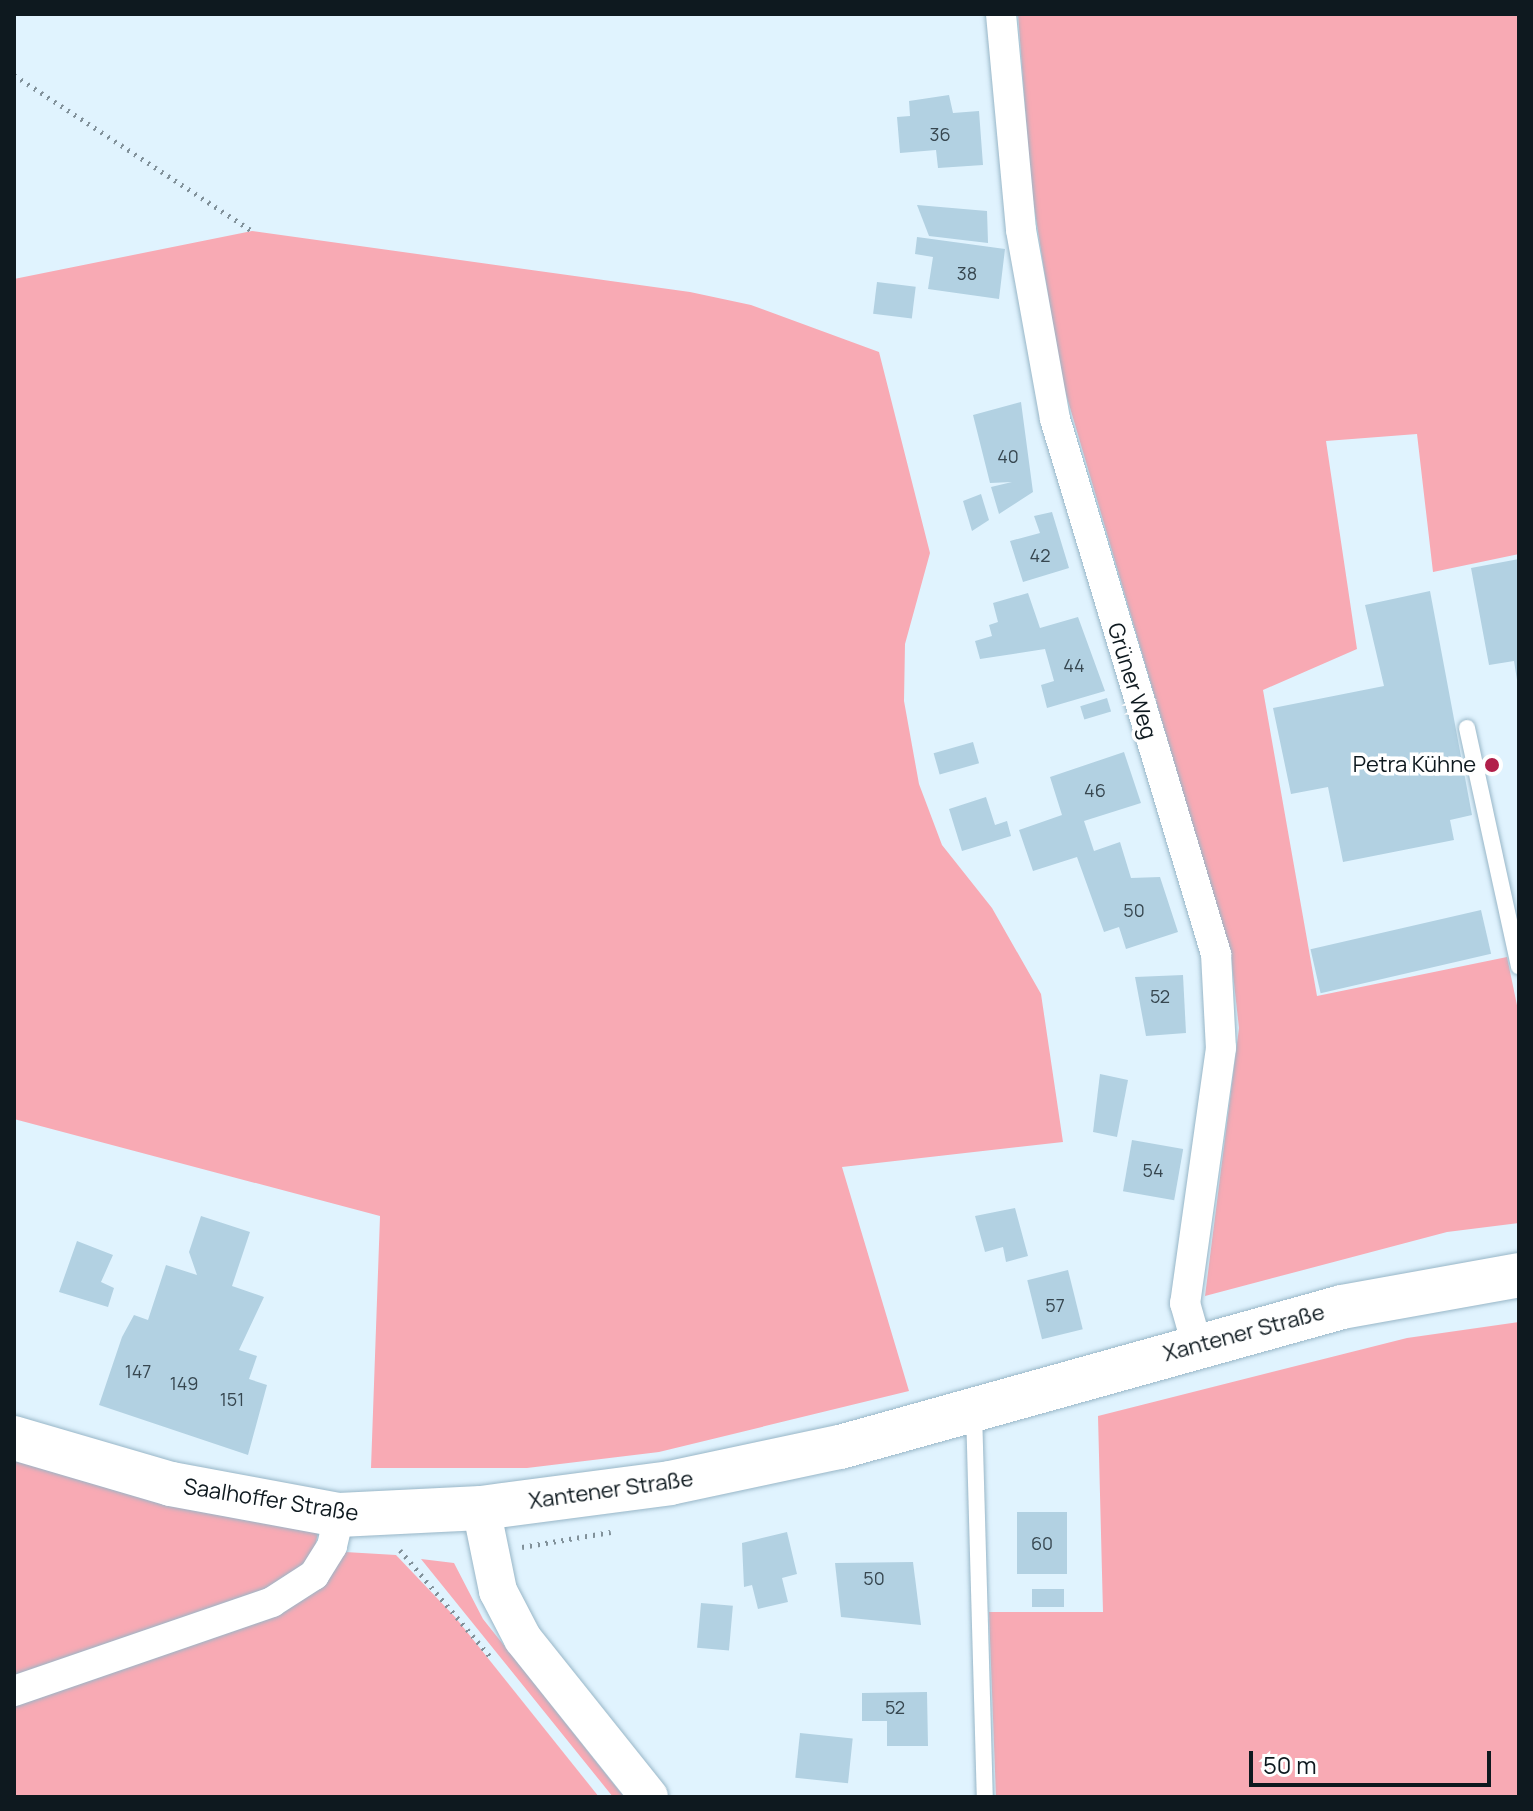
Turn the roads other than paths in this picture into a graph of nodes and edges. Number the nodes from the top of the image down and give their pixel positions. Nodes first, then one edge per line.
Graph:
1 (1001, 14) edge
2 (1467, 728) dead end
3 (1519, 966) edge
4 (1519, 1275) edge
5 (1197, 1345) junction
6 (974, 1409) junction
7 (14, 1438) edge
8 (481, 1508) junction
9 (339, 1515) junction
10 (14, 1691) edge
11 (649, 1797) edge
12 (985, 1797) edge

1 - 5 street, Grüner Weg
2 - 3 lane
4 - 5 main road, Xantener Straße
5 - 6 main road, Xantener Straße
6 - 8 main road, Xantener Straße
6 - 12 lane
7 - 9 main road, Saalhoffer Straße
8 - 9 main road, Saalhoffer Straße
8 - 11 street
9 - 10 street

